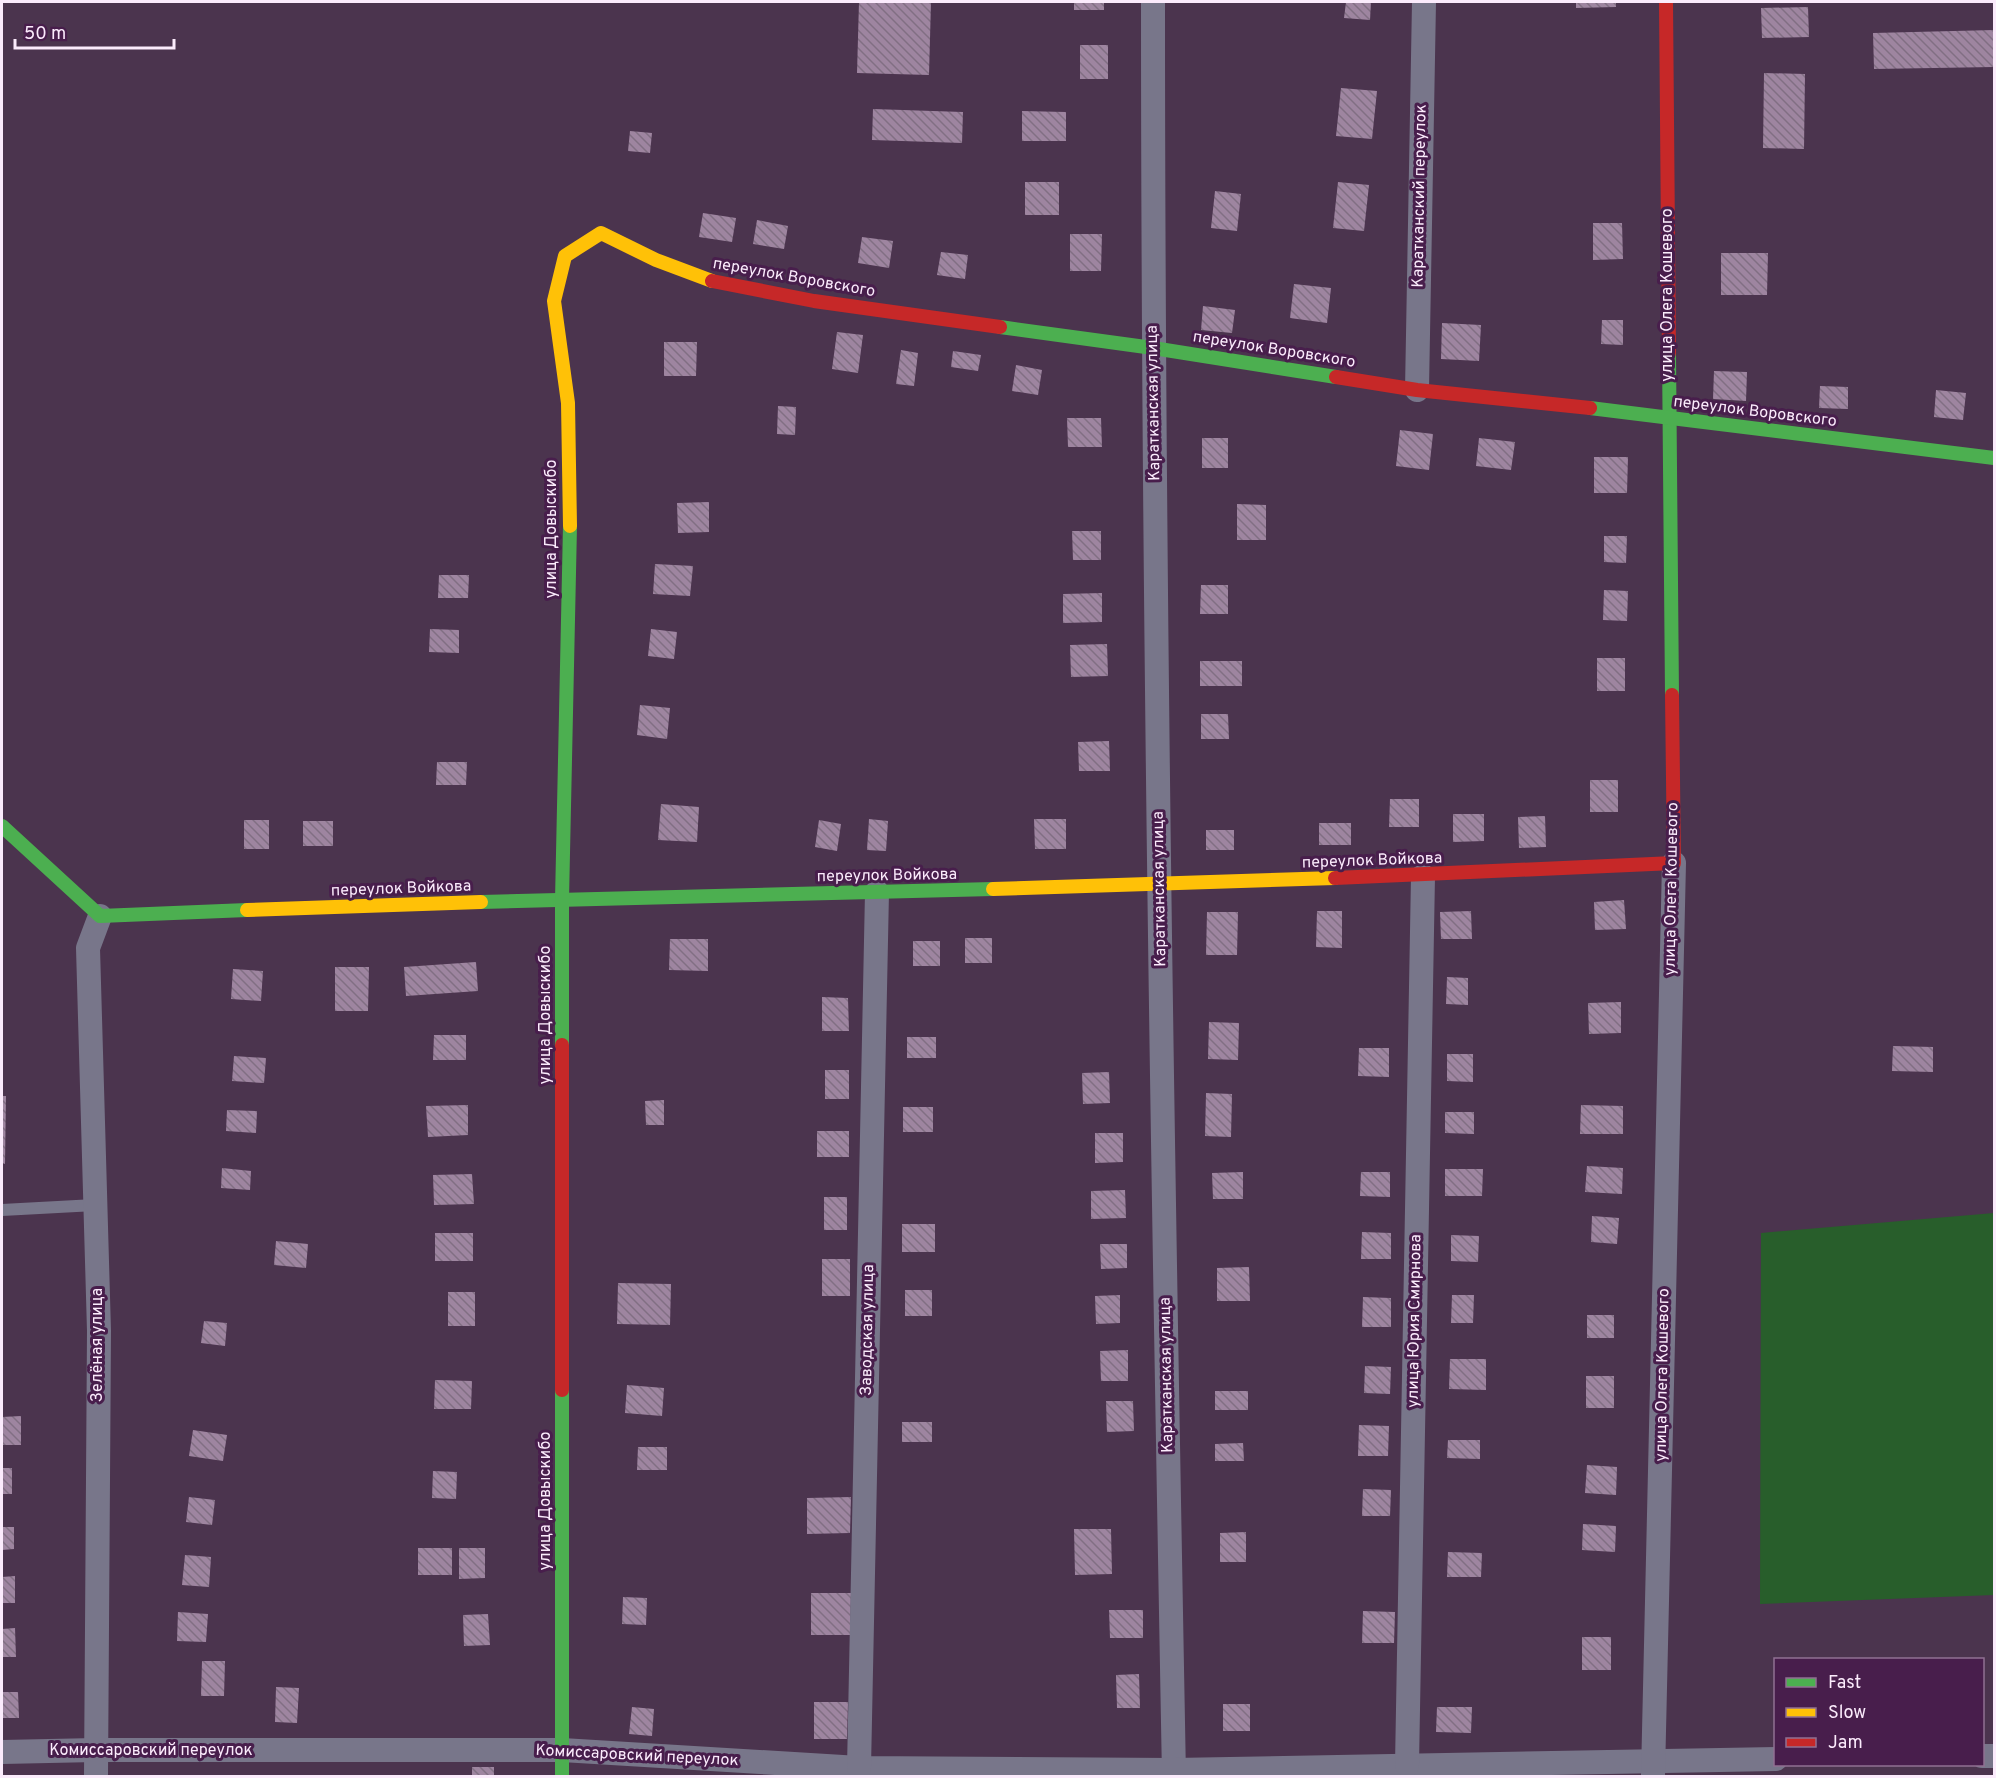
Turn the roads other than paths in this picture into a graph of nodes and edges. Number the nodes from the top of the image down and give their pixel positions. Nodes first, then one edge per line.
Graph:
1 (1153, 2) edge
2 (1424, 2) edge
3 (1666, 2) edge
4 (565, 256) joint
5 (1153, 348) junction
6 (1417, 390) junction
7 (1669, 418) junction
8 (1995, 458) edge
9 (2, 826) edge
10 (1674, 863) junction
11 (1423, 876) junction
12 (1159, 885) junction
13 (877, 892) junction
14 (562, 900) junction
15 (100, 916) junction
16 (95, 1205) junction
17 (2, 1210) edge
18 (96, 1750) junction
19 (562, 1750) junction
20 (2, 1752) edge
21 (1774, 1759) edge
22 (1407, 1765) junction
23 (859, 1768) junction
24 (1654, 1768) edge
25 (1174, 1773) edge
26 (96, 1776) edge
27 (562, 1776) edge

1 - 5 street, Каратканская улица
2 - 6 street, Каратканский переулок
3 - 7 street, улица Олега Кошевого
4 - 5 street, переулок Воровского
4 - 14 street, улица Довыскибо
5 - 6 street, переулок Воровского
5 - 12 street, Каратканская улица
6 - 7 street, переулок Воровского
7 - 8 street, переулок Воровского
7 - 10 street, улица Олега Кошевого
9 - 15 street
10 - 11 street, переулок Войкова
10 - 24 street, улица Олега Кошевого
11 - 12 street, переулок Войкова
11 - 22 street, улица Юрия Смирнова
12 - 13 street, переулок Войкова
12 - 25 street, Каратканская улица
13 - 14 street, переулок Войкова
13 - 23 street, Заводская улица
14 - 15 street, переулок Войкова
14 - 19 street, улица Довыскибо
15 - 16 street, Зелёная улица
16 - 17 lane
16 - 18 street, Зелёная улица
18 - 19 street, Комиссаровский переулок
18 - 20 street, Комиссаровский переулок
18 - 26 street, Зелёная улица
19 - 23 street, Комиссаровский переулок
19 - 27 street, улица Довыскибо
21 - 24 street, Комиссаровский переулок
22 - 24 street, Комиссаровский переулок
22 - 25 street, Комиссаровский переулок
23 - 25 street, Комиссаровский переулок

